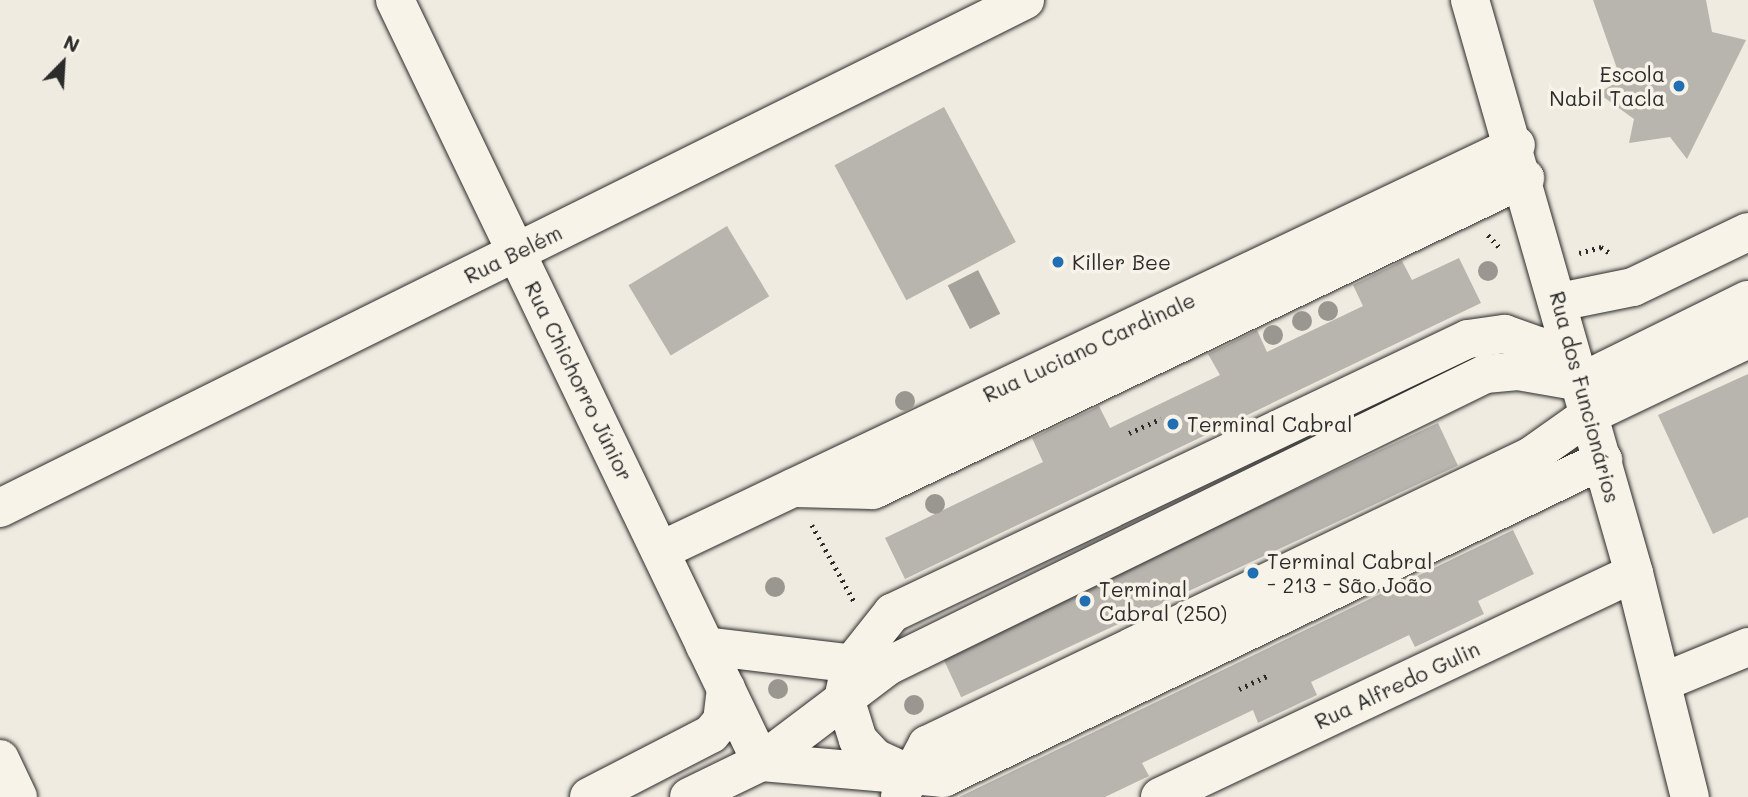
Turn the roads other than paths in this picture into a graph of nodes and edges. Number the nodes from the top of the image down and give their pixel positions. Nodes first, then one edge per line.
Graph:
1 (395, 0) edge
2 (1025, 0) edge
3 (1470, 0) edge
4 (1520, 162) junction
5 (1748, 232) edge
6 (516, 252) junction
7 (1748, 300) edge
8 (1559, 302) junction
9 (1748, 339) edge
10 (1585, 399) junction
11 (1603, 460) junction
12 (0, 509) edge
13 (662, 550) junction
14 (1634, 573) junction
15 (705, 646) junction
16 (1748, 647) edge
17 (847, 680) junction
18 (1663, 682) junction
19 (726, 688) junction
20 (0, 760) edge
21 (761, 762) junction
22 (921, 774) edge
23 (18, 797) edge
24 (589, 797) edge
25 (689, 797) edge
26 (1160, 797) edge
27 (1690, 797) edge

1 - 6 street, Rua Chichorro Júnior
2 - 6 street, Rua Belém
3 - 4 street, Rua dos Funcionários
4 - 8 street, Rua dos Funcionários
4 - 13 street, Rua Luciano Cardinale
5 - 8 street
6 - 12 street, Rua Belém
6 - 13 street, Rua Chichorro Júnior
7 - 10 street
8 - 10 street, Rua dos Funcionários
9 - 10 street
10 - 11 street, Rua dos Funcionários
10 - 17 street
10 - 17 street
10 - 22 street
11 - 14 street, Rua dos Funcionários
11 - 22 street
13 - 15 street, Rua Chichorro Júnior
14 - 18 street, Rua dos Funcionários
14 - 26 street, Rua Alfredo Gulin
15 - 17 street
15 - 19 street, Rua Chichorro Júnior
16 - 18 street
17 - 21 street
17 - 22 street
18 - 27 street, Rua dos Funcionários
19 - 21 street, Rua Chichorro Júnior
19 - 24 street
20 - 23 street
21 - 22 street
21 - 25 street

